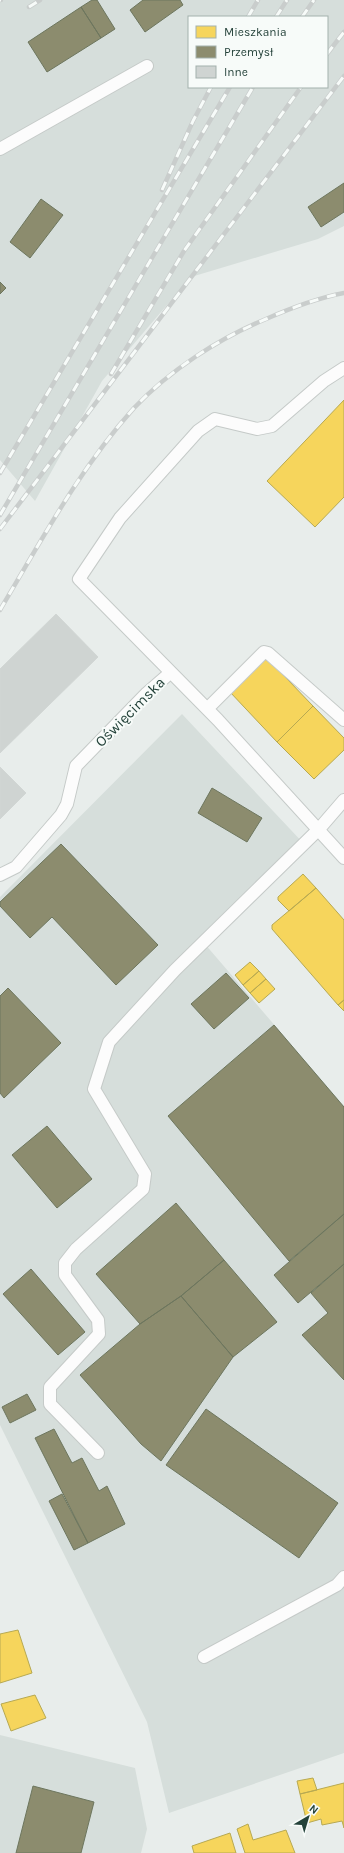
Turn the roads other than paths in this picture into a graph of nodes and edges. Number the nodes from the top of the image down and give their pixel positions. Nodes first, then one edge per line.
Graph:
1 (147, 66) dead end
2 (0, 149) edge
3 (344, 368) edge
4 (170, 673) junction
5 (207, 709) junction
6 (344, 720) edge
7 (344, 800) edge
8 (319, 829) junction
9 (344, 858) edge
10 (0, 875) edge
11 (98, 1453) dead end
12 (344, 1577) edge
13 (204, 1657) dead end

1 - 2 lane
3 - 4 lane
4 - 5 lane, Oświęcimska
4 - 10 lane, Oświęcimska
5 - 6 lane
5 - 8 lane, Oświęcimska
7 - 8 lane
8 - 9 lane, Oświęcimska
8 - 11 lane
12 - 13 lane

